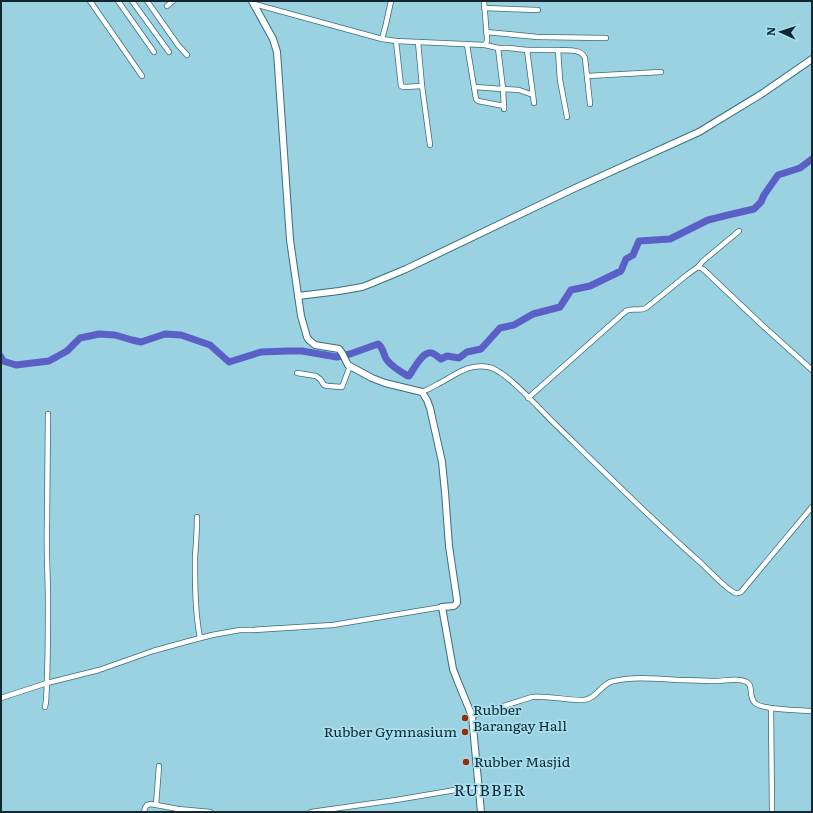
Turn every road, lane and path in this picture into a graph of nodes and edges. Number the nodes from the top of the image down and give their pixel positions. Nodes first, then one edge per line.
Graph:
1 (90, 1) edge
2 (118, 1) edge
3 (132, 1) edge
4 (147, 1) edge
5 (173, 1) edge
6 (391, 1) edge
7 (484, 1) edge
8 (253, 2) edge
9 (167, 6) dead end
10 (484, 8) junction
11 (538, 10) dead end
12 (486, 32) junction
13 (606, 38) dead end
14 (382, 39) junction
15 (396, 41) junction
16 (418, 42) junction
17 (467, 45) junction
18 (485, 45) junction
19 (498, 48) junction
20 (527, 50) junction
21 (558, 50) junction
22 (154, 52) dead end
23 (169, 52) dead end
24 (187, 55) dead end
25 (812, 59) edge
26 (661, 72) dead end
27 (142, 76) dead end
28 (587, 76) junction
29 (422, 86) junction
30 (474, 87) junction
31 (503, 89) junction
32 (533, 95) junction
33 (534, 103) dead end
34 (590, 104) dead end
35 (567, 117) dead end
36 (430, 145) dead end
37 (739, 231) dead end
38 (698, 267) junction
39 (298, 296) junction
40 (348, 363) junction
41 (812, 370) edge
42 (297, 373) dead end
43 (422, 392) junction
44 (528, 398) junction
45 (48, 414) dead end
46 (812, 507) edge
47 (197, 517) dead end
48 (442, 607) junction
49 (200, 638) junction
50 (47, 683) junction
51 (1, 698) edge
52 (45, 707) dead end
53 (771, 708) junction
54 (812, 710) edge
55 (472, 716) junction
56 (158, 766) dead end
57 (479, 786) junction
58 (156, 805) junction
59 (144, 812) edge
60 (210, 812) edge
61 (311, 812) edge
62 (481, 812) edge
63 (772, 812) edge

1 - 27 street
2 - 22 street
3 - 23 street
4 - 24 street
5 - 9 street
6 - 14 street
7 - 10 street
8 - 14 street
8 - 39 street
10 - 11 street
10 - 12 street
12 - 13 street
12 - 18 street
14 - 15 street
15 - 16 street
15 - 29 street
16 - 17 street
16 - 29 street
17 - 18 street
17 - 30 street
18 - 19 street
19 - 20 street
19 - 31 street
20 - 21 street
20 - 32 street
21 - 28 street
21 - 35 street
25 - 39 street
26 - 28 street
28 - 34 street
29 - 36 street
30 - 31 street
30 - 31 street
31 - 32 street
32 - 33 street
37 - 38 street
38 - 41 street
38 - 44 street
39 - 40 street
40 - 42 street
40 - 43 street
43 - 44 street
43 - 48 street
44 - 46 street
45 - 50 street
47 - 49 street
48 - 49 street
48 - 55 street
49 - 50 street
50 - 51 street
50 - 52 street
53 - 54 street
53 - 55 street
53 - 63 street
55 - 57 street
56 - 58 street
57 - 61 street
57 - 62 street
58 - 59 street
58 - 60 street

